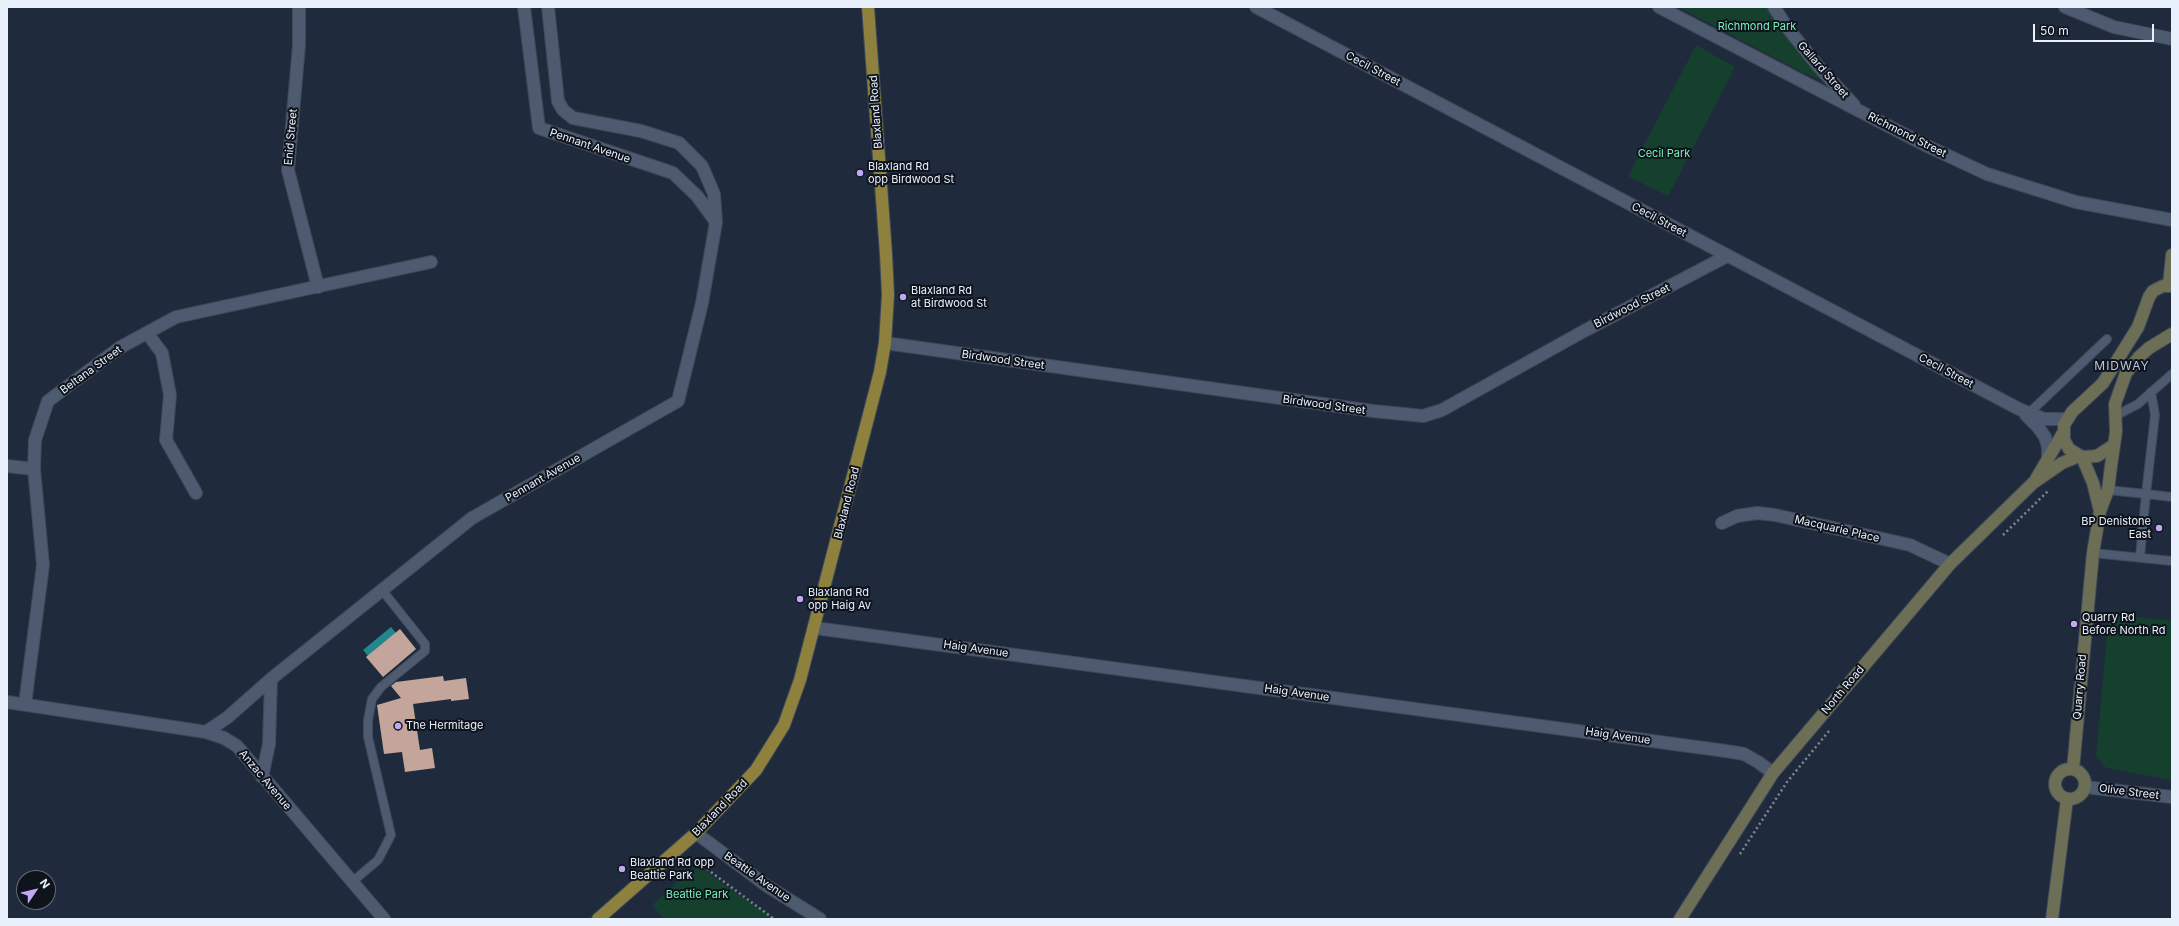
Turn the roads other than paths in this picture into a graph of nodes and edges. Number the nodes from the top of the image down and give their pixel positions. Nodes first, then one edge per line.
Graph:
1 (299, 7) edge
2 (524, 7) edge
3 (548, 7) edge
4 (868, 7) edge
5 (1256, 7) edge
6 (1659, 7) edge
7 (1774, 7) edge
8 (2065, 7) edge
9 (2172, 39) edge
10 (1861, 112) junction
11 (2172, 220) edge
12 (716, 222) junction
13 (2172, 255) edge
14 (1727, 256) junction
15 (430, 262) dead end
16 (2171, 285) edge
17 (318, 286) junction
18 (148, 333) junction
19 (2172, 334) edge
20 (2107, 339) dead end
21 (885, 343) junction
22 (2172, 374) edge
23 (2151, 392) junction
24 (2023, 411) junction
25 (2114, 416) junction
26 (2067, 419) junction
27 (2063, 433) junction
28 (2114, 445) junction
29 (2080, 457) junction
30 (2048, 459) junction
31 (7, 466) edge
32 (34, 469) junction
33 (2033, 483) junction
34 (2108, 490) junction
35 (196, 493) dead end
36 (2146, 494) junction
37 (2172, 497) edge
38 (2100, 511) junction
39 (1722, 523) dead end
40 (2093, 553) junction
41 (2140, 557) junction
42 (2172, 561) edge
43 (1950, 564) junction
44 (382, 590) junction
45 (815, 628) junction
46 (271, 679) junction
47 (7, 702) edge
48 (25, 704) junction
49 (206, 732) junction
50 (2073, 769) junction
51 (1773, 773) junction
52 (262, 777) junction
53 (2085, 787) junction
54 (2172, 797) edge
55 (2067, 799) junction
56 (696, 833) junction
57 (352, 882) junction
58 (384, 919) edge
59 (598, 919) edge
60 (820, 919) edge
61 (1680, 919) edge
62 (2052, 919) edge

1 - 17 street, Enid Street
2 - 12 street, Pennant Avenue
3 - 12 street, Pennant Avenue
4 - 21 main road, Blaxland Road
5 - 14 street, Cecil Street
6 - 10 street, Richmond Street
7 - 10 street, Gallard Street
8 - 9 street
10 - 11 street, Richmond Street
12 - 44 street, Pennant Avenue
13 - 16 street
14 - 21 street, Birdwood Street
14 - 24 street, Cecil Street
15 - 17 street, Beltana Street
16 - 26 street, North Road
17 - 18 street, Beltana Street
18 - 32 street, Beltana Street
18 - 35 street
19 - 25 street
20 - 24 lane
21 - 45 main road, Blaxland Road
22 - 23 lane
23 - 25 lane
23 - 36 lane
24 - 26 street, Cecil Street
24 - 30 street
25 - 28 street
26 - 27 street, North Road
27 - 29 street
27 - 30 street, North Road
28 - 29 street, North Road
28 - 34 street, Quarry Road
29 - 33 street, North Road
29 - 38 street, Quarry Road
30 - 33 street, North Road
31 - 32 street
32 - 48 street, Beltana Street
33 - 43 street, North Road
34 - 36 lane
34 - 38 street, Quarry Road
36 - 37 lane
36 - 41 lane
38 - 40 street, Quarry Road
39 - 43 street, Macquarie Place
40 - 41 lane
40 - 50 street, Quarry Road
41 - 42 lane
43 - 51 street, North Road
44 - 46 street, Pennant Avenue
44 - 57 lane
45 - 51 street, Haig Avenue
45 - 56 main road, Blaxland Road
46 - 49 street, Pennant Avenue
46 - 52 street
47 - 48 street, Anzac Avenue
48 - 49 street, Anzac Avenue
49 - 52 street, Anzac Avenue
50 - 53 street
50 - 55 street
51 - 61 street, North Road
52 - 57 street, Anzac Avenue
53 - 54 street, Olive Street
53 - 55 street
55 - 62 street
56 - 59 main road, Blaxland Road
56 - 60 street, Beattie Avenue
57 - 58 street, Anzac Avenue

